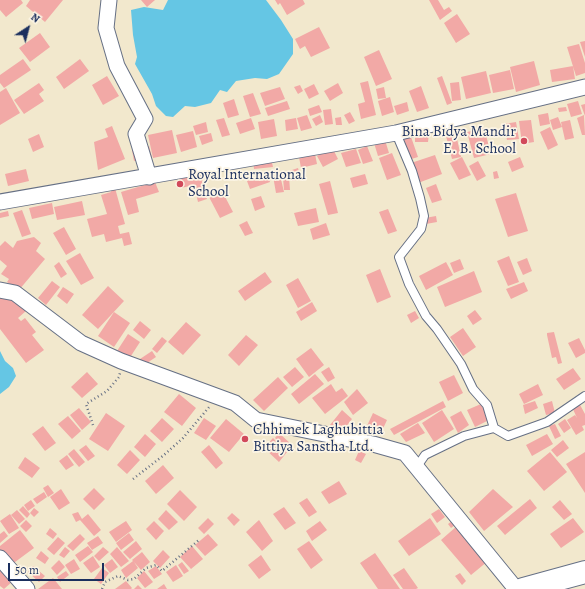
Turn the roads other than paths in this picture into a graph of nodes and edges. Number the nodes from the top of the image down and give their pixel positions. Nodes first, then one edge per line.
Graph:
1 (109, 0) edge
2 (585, 87) edge
3 (396, 133) junction
4 (149, 177) junction
5 (0, 202) edge
6 (0, 290) edge
7 (585, 396) edge
8 (494, 428) junction
9 (416, 468) junction
10 (0, 558) edge
11 (585, 572) edge
12 (27, 589) edge
13 (516, 589) edge
14 (523, 589) edge

1 - 4 street
2 - 3 street
3 - 4 street
3 - 8 lane
4 - 5 street
6 - 9 street
7 - 8 lane
8 - 9 lane
9 - 13 street
10 - 12 street
11 - 14 highway

